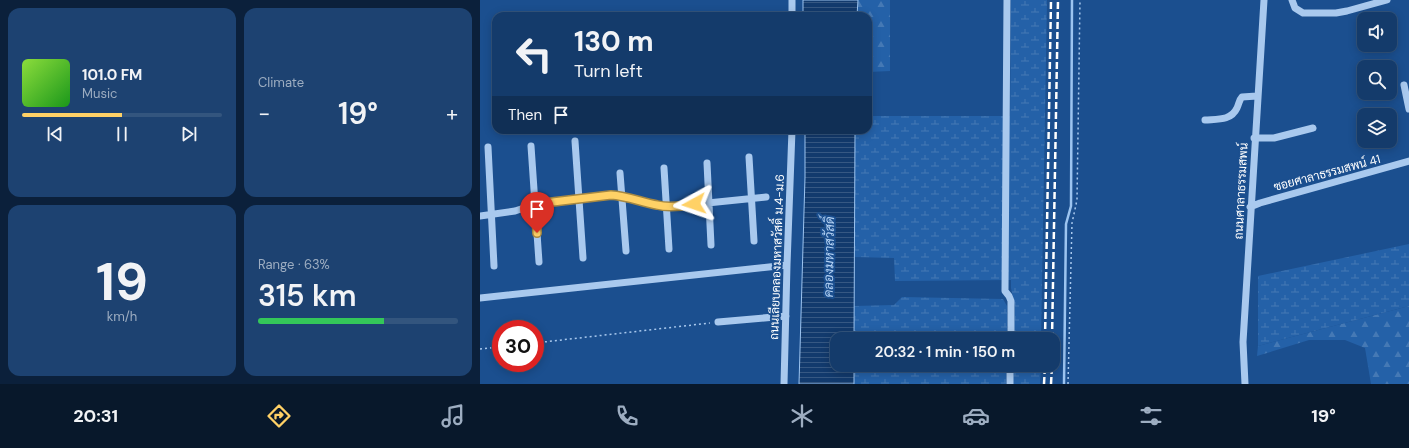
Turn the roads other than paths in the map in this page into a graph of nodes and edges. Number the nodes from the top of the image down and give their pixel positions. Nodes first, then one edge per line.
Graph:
1 (792, 0) edge
2 (1007, 0) edge
3 (1264, 0) edge
4 (1292, 0) edge
5 (1387, 0) edge
6 (792, 12) edge
7 (1404, 85) dead end
8 (1257, 96) junction
9 (1409, 109) edge
10 (1205, 120) dead end
11 (1313, 128) dead end
12 (792, 134) edge
13 (1254, 138) junction
14 (575, 141) dead end
15 (532, 146) dead end
16 (488, 147) dead end
17 (749, 157) dead end
18 (1409, 161) edge
19 (707, 163) dead end
20 (664, 168) dead end
21 (620, 173) dead end
22 (622, 196) junction
23 (766, 196) dead end
24 (752, 198) junction
25 (579, 199) junction
26 (709, 203) junction
27 (536, 204) junction
28 (666, 206) junction
29 (1250, 207) junction
30 (492, 214) junction
31 (480, 216) edge
32 (754, 241) dead end
33 (711, 245) dead end
34 (669, 249) dead end
35 (626, 251) dead end
36 (583, 258) dead end
37 (539, 262) dead end
38 (787, 265) junction
39 (494, 266) dead end
40 (480, 298) edge
41 (786, 316) junction
42 (718, 322) road end
43 (1011, 332) edge
44 (1010, 372) edge
45 (784, 384) edge
46 (1010, 384) edge
47 (1245, 384) edge

1 - 6 street
2 - 43 street
3 - 8 street, ถนนศาลาธรรมสพน์
4 - 5 street
7 - 9 street
8 - 10 street
8 - 13 street, ถนนศาลาธรรมสพน์
11 - 13 street
12 - 38 street, ถนนเลียบคลองมหาสวัสดิ์ ม.4-ม.6
13 - 29 street, ถนนศาลาธรรมสพน์
14 - 25 street
15 - 27 street
16 - 30 street
17 - 24 street
18 - 29 street, ซอยศาลาธรรมสพน์ 41
19 - 26 street
20 - 28 street
21 - 22 street
22 - 25 street
22 - 28 street
22 - 35 street
23 - 24 street
24 - 26 street
24 - 32 street
25 - 27 street
25 - 36 street
26 - 28 street
26 - 33 street
27 - 30 street
27 - 37 street
28 - 34 street
29 - 47 street, ถนนศาลาธรรมสพน์
30 - 31 street
30 - 39 street
38 - 40 street
38 - 41 street, ถนนเลียบคลองมหาสวัสดิ์ ม.4-ม.6
41 - 42 street
41 - 45 street, ถนนเลียบคลองมหาสวัสดิ์ ม.4-ม.6
44 - 46 street

